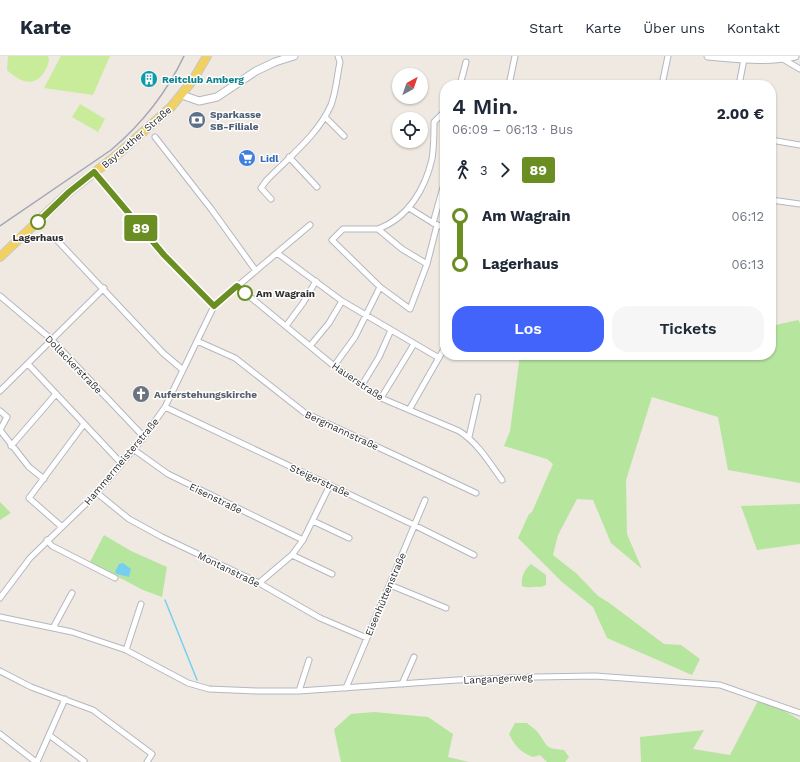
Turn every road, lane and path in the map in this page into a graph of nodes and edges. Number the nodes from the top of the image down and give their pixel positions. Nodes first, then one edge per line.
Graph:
1 (207, 56) edge
2 (294, 56) edge
3 (338, 56) edge
4 (515, 56) edge
5 (668, 56) edge
6 (708, 56) edge
7 (795, 56) edge
8 (728, 57) edge
9 (744, 59) junction
10 (783, 59) junction
11 (466, 62) dead end
12 (800, 69) edge
13 (461, 80) edge
14 (510, 80) edge
15 (663, 80) edge
16 (740, 80) edge
17 (182, 95) junction
18 (440, 116) edge
19 (325, 117) junction
20 (344, 136) dead end
21 (155, 137) dead end
22 (776, 141) edge
23 (800, 145) edge
24 (289, 157) junction
25 (94, 172) junction
26 (317, 187) dead end
27 (271, 199) dead end
28 (776, 201) edge
29 (440, 202) edge
30 (800, 204) edge
31 (409, 208) junction
32 (435, 224) junction
33 (310, 225) dead end
34 (440, 226) edge
35 (378, 229) junction
36 (55, 238) dead end
37 (277, 253) junction
38 (0, 257) edge
39 (427, 264) junction
40 (256, 271) junction
41 (316, 281) junction
42 (237, 286) junction
43 (380, 287) junction
44 (104, 288) junction
45 (0, 296) edge
46 (342, 301) junction
47 (214, 306) junction
48 (366, 315) junction
49 (286, 326) junction
50 (391, 330) junction
51 (51, 339) junction
52 (197, 341) junction
53 (414, 344) junction
54 (310, 346) junction
55 (439, 358) joint
56 (28, 364) junction
57 (334, 366) junction
58 (183, 370) junction
59 (362, 385) junction
60 (0, 391) edge
61 (56, 394) junction
62 (478, 397) dead end
63 (382, 398) junction
64 (165, 408) junction
65 (0, 410) edge
66 (409, 410) junction
67 (84, 424) junction
68 (0, 430) edge
69 (144, 437) junction
70 (469, 437) junction
71 (11, 446) junction
72 (133, 449) junction
73 (121, 463) junction
74 (44, 479) junction
75 (502, 480) dead end
76 (330, 485) junction
77 (97, 493) junction
78 (476, 493) dead end
79 (425, 500) dead end
80 (313, 521) junction
81 (414, 525) junction
82 (62, 527) junction
83 (349, 538) dead end
84 (47, 540) junction
85 (303, 540) junction
86 (292, 555) junction
87 (474, 555) dead end
88 (332, 574) dead end
89 (115, 578) dead end
90 (259, 583) junction
91 (390, 585) junction
92 (72, 593) dead end
93 (0, 598) edge
94 (141, 604) dead end
95 (446, 608) dead end
96 (0, 617) edge
97 (53, 628) junction
98 (367, 638) junction
99 (126, 650) junction
100 (414, 657) dead end
101 (309, 660) dead end
102 (0, 671) edge
103 (402, 684) junction
104 (346, 688) junction
105 (299, 690) junction
106 (65, 699) junction
107 (800, 713) edge
108 (0, 734) edge
109 (49, 735) junction
110 (84, 761) dead end
111 (36, 762) edge
112 (147, 762) edge

1 - 17 main road, Bayreuther Straße
2 - 17 street
3 - 19 street
4 - 14 street
5 - 15 street
6 - 8 street
7 - 10 street
8 - 9 street
9 - 10 street
9 - 16 street
10 - 12 street
11 - 13 street
17 - 25 main road, Bayreuther Straße
18 - 31 street
19 - 20 street
19 - 24 street
21 - 40 street
22 - 23 street
24 - 26 street
24 - 27 street
25 - 38 main road, Bayreuther Straße
25 - 47 street
28 - 30 street
29 - 32 street
31 - 32 street
31 - 35 street
32 - 34 street
32 - 39 street
33 - 37 street
35 - 39 street
35 - 43 street
36 - 44 street
37 - 40 street
37 - 41 street
39 - 43 street
40 - 42 street
41 - 46 street
41 - 49 street
42 - 47 street
42 - 49 street, Hauerstraße
43 - 48 street
44 - 51 street
44 - 58 street
45 - 51 street, Dollackerstraße
46 - 48 street
46 - 54 street
47 - 52 street, Hammermeisterstraße
48 - 50 street
48 - 57 street
49 - 54 street, Hauerstraße
50 - 53 street
50 - 59 street
51 - 56 street
51 - 69 street, Dollackerstraße
52 - 58 street, Hammermeisterstraße
52 - 78 street, Bergmannstraße
53 - 55 street
53 - 63 street
54 - 57 street, Hauerstraße
55 - 66 street
56 - 60 street
56 - 61 street
57 - 59 street, Hauerstraße
58 - 64 street, Hammermeisterstraße
59 - 63 street, Hauerstraße
61 - 67 street
61 - 71 street
62 - 70 street
63 - 66 street, Hauerstraße
64 - 69 street, Hammermeisterstraße
64 - 76 street, Steigerstraße
65 - 68 street
66 - 70 street, Hauerstraße
67 - 73 street
67 - 74 street
68 - 71 street
69 - 72 street, Hammermeisterstraße
70 - 75 street, Hauerstraße
71 - 74 street
72 - 73 street, Hammermeisterstraße
72 - 85 street, Eisenstraße
73 - 77 street, Hammermeisterstraße
74 - 82 street
76 - 80 street
76 - 81 street, Steigerstraße
77 - 82 street, Hammermeisterstraße
77 - 90 street, Montanstraße
79 - 81 street, Eisenhüttenstraße
80 - 83 street
80 - 85 street
81 - 87 street, Steigerstraße
81 - 91 street, Eisenhüttenstraße
82 - 84 street, Hammermeisterstraße
84 - 89 street
84 - 93 street, Hammermeisterstraße
85 - 86 street
86 - 88 street
86 - 90 street
90 - 98 street, Montanstraße
91 - 95 street
91 - 98 street, Eisenhüttenstraße
92 - 97 street
94 - 99 street
96 - 97 street, Langangerweg
97 - 99 street, Langangerweg
98 - 104 street, Eisenhüttenstraße
99 - 105 street, Langangerweg
100 - 103 street
101 - 105 street
102 - 106 street
103 - 104 street, Langangerweg
103 - 107 street, Langangerweg
104 - 105 street, Langangerweg
106 - 109 street
106 - 112 street
108 - 111 street
109 - 110 street
109 - 111 street

